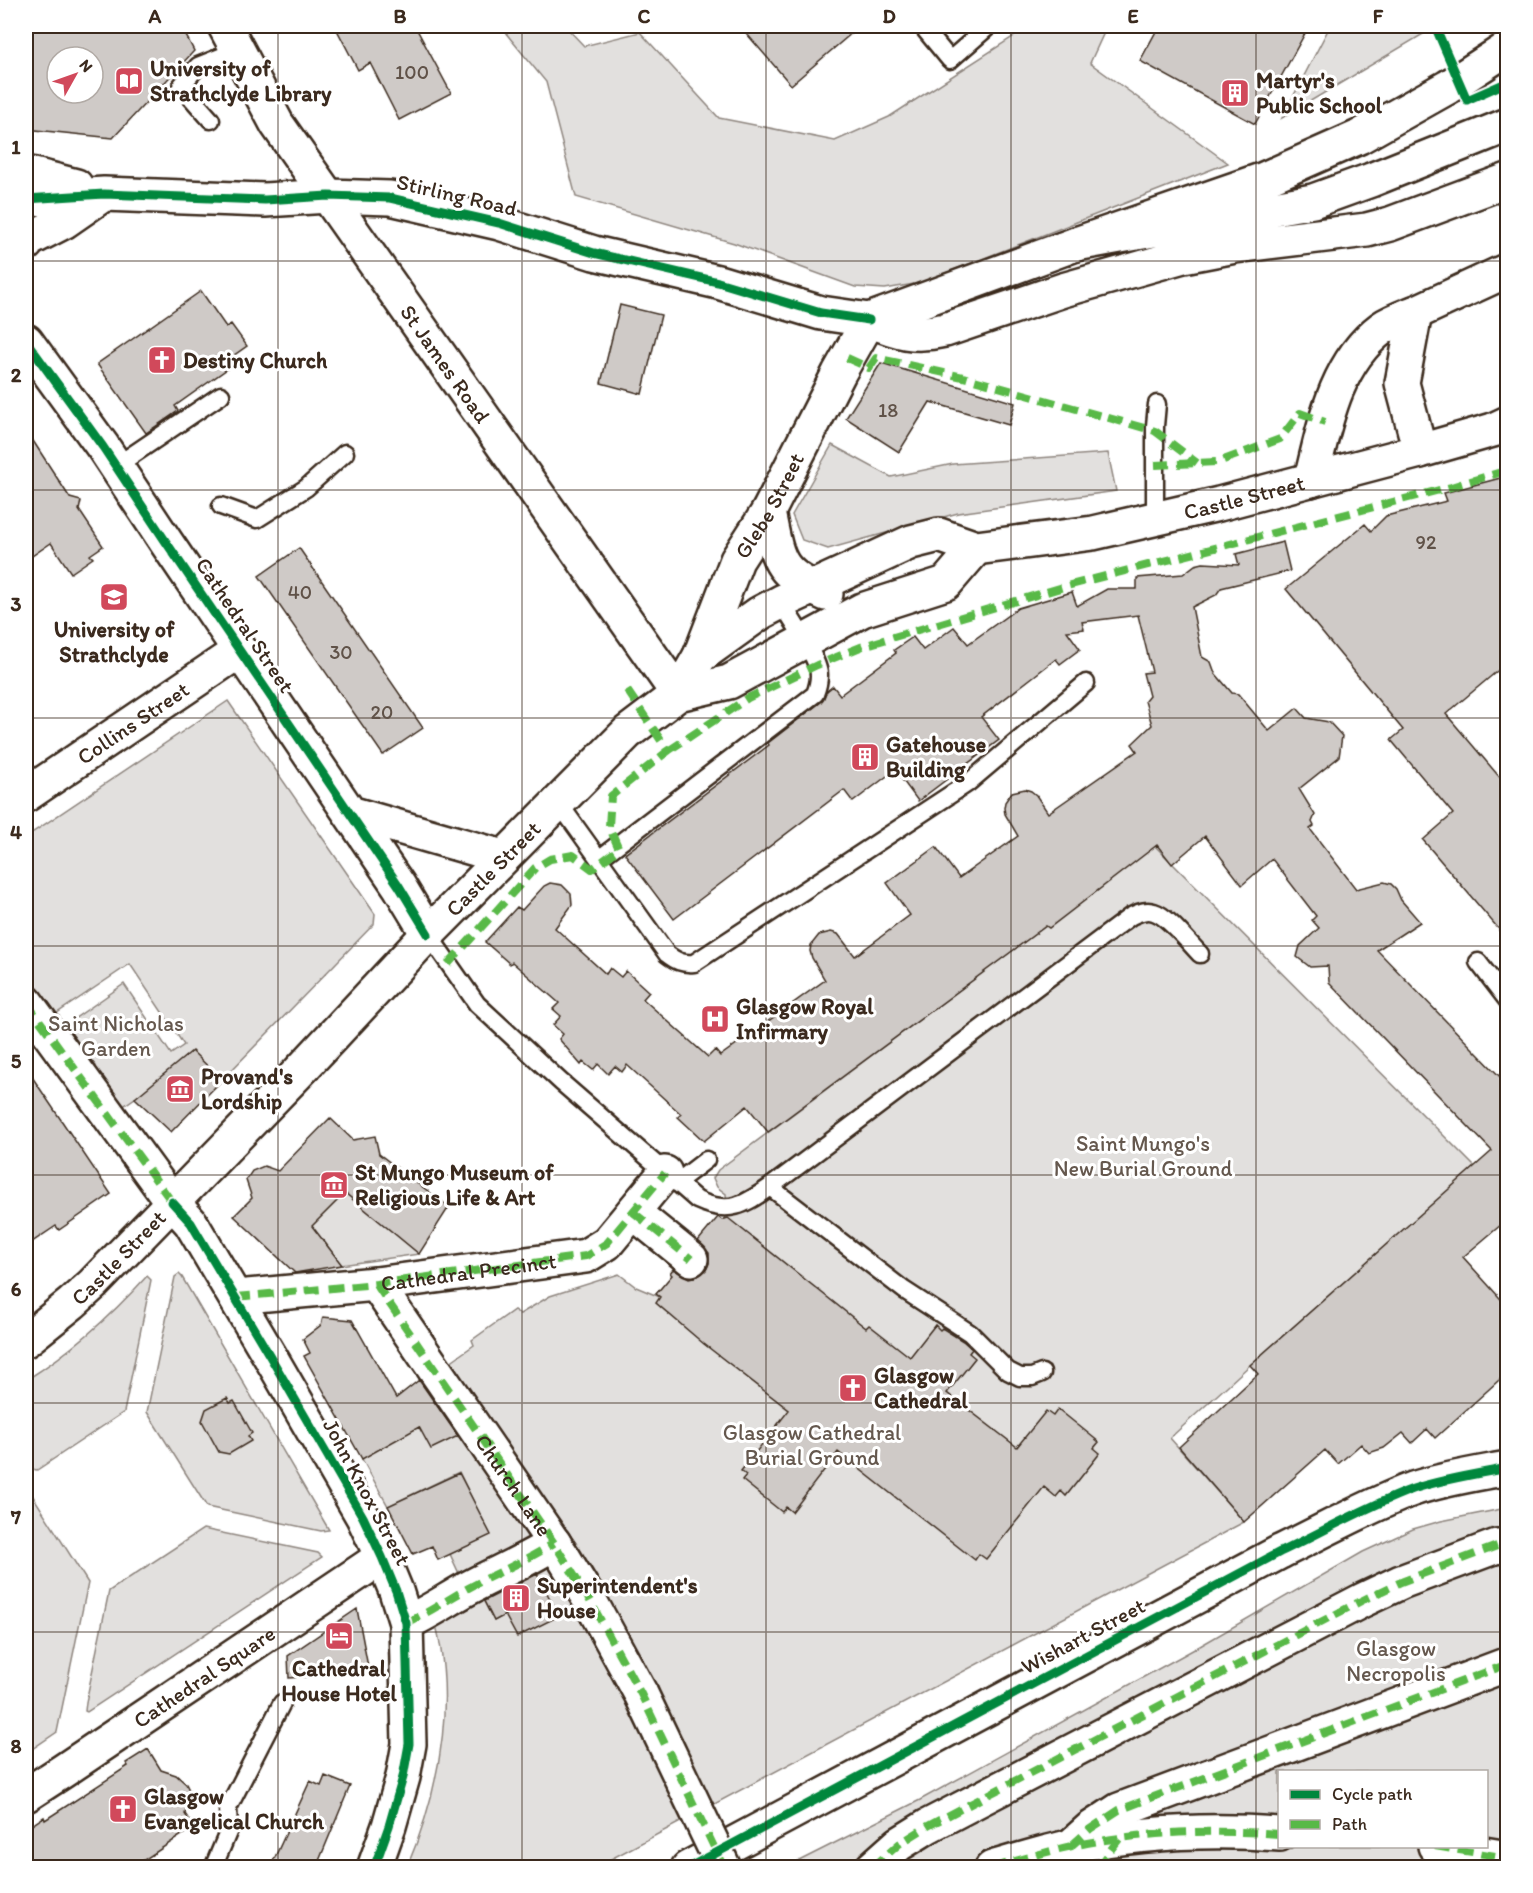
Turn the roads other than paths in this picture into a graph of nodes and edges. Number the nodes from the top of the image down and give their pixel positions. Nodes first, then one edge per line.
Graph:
1 (922, 26) edge
2 (989, 26) edge
3 (231, 38) edge
4 (1508, 48) edge
5 (211, 120) dead end
6 (1508, 125) edge
7 (26, 173) edge
8 (1508, 180) edge
9 (104, 194) junction
10 (328, 196) junction
11 (26, 199) edge
12 (26, 244) edge
13 (1076, 244) junction
14 (1508, 270) edge
15 (1415, 313) junction
16 (869, 320) junction
17 (26, 341) edge
18 (221, 394) dead end
19 (1158, 404) dead end
20 (1508, 423) edge
21 (1420, 451) junction
22 (345, 453) dead end
23 (116, 466) junction
24 (1311, 480) junction
25 (221, 506) dead end
26 (768, 512) junction
27 (1155, 519) junction
28 (976, 548) junction
29 (811, 588) junction
30 (781, 602) junction
31 (862, 610) junction
32 (804, 640) junction
33 (239, 651) junction
34 (700, 656) junction
35 (1086, 683) dead end
36 (678, 694) junction
37 (26, 795) edge
38 (558, 802) junction
39 (350, 813) junction
40 (503, 857) junction
41 (600, 858) junction
42 (428, 934) junction
43 (1200, 954) dead end
44 (1478, 962) dead end
45 (1508, 1001) edge
46 (26, 1002) edge
47 (706, 1160) dead end
48 (670, 1178) junction
49 (770, 1187) junction
50 (172, 1202) junction
51 (633, 1212) junction
52 (691, 1259) dead end
53 (376, 1284) junction
54 (236, 1297) junction
55 (26, 1340) edge
56 (1042, 1373) dead end
57 (1508, 1468) edge
58 (554, 1543) junction
59 (1508, 1547) edge
60 (382, 1557) junction
61 (406, 1623) junction
62 (1508, 1664) edge
63 (282, 1703) dead end
64 (26, 1795) edge
65 (1278, 1834) edge
66 (1119, 1839) junction
67 (1071, 1846) junction
68 (1449, 1848) edge
69 (1508, 1858) edge
70 (213, 1868) edge
71 (374, 1868) edge
72 (688, 1868) edge
73 (724, 1868) edge
74 (872, 1868) edge
75 (992, 1868) edge
76 (1097, 1868) edge

1 - 2 lane
3 - 5 lane
3 - 10 main road, St James Road
4 - 13 main road
6 - 13 main road
7 - 9 main road, Stirling Road
8 - 16 main road, Stirling Road
9 - 10 main road, Stirling Road
9 - 11 main road, Stirling Road
9 - 12 main road
10 - 16 main road, Stirling Road
10 - 36 main road, St James Road
13 - 16 main road
14 - 15 main road
15 - 21 main road
15 - 24 main road
16 - 26 main road, Glebe Street
17 - 23 main road, Cathedral Street
18 - 23 lane
19 - 27 lane
20 - 21 main road, Castle Street
21 - 24 main road, Castle Street
22 - 25 lane
23 - 33 main road, Cathedral Street
24 - 27 main road, Castle Street
26 - 29 main road
26 - 34 main road, Glebe Street
27 - 28 main road, Castle Street
28 - 29 main road, Castle Street
28 - 31 main road, Castle Street
29 - 30 main road, Castle Street
29 - 31 main road
30 - 32 lane
30 - 34 main road, Castle Street
31 - 32 main road, Castle Street
32 - 36 main road, Castle Street
32 - 41 lane
33 - 37 main road, Collins Street
33 - 39 main road, Cathedral Street
34 - 36 main road, Glebe Street
35 - 41 lane
36 - 38 main road, Castle Street
38 - 40 main road, Castle Street
38 - 41 lane
39 - 40 main road
39 - 42 main road, Cathedral Street
40 - 42 main road, Castle Street
42 - 48 lane
42 - 50 main road, Castle Street
43 - 49 lane
44 - 45 lane
46 - 50 main road, John Knox Street
47 - 48 lane
48 - 49 lane
48 - 51 main road, Cathedral Precinct
49 - 56 lane
50 - 54 main road, John Knox Street
50 - 55 main road, Castle Street
51 - 52 main road
51 - 53 main road, Cathedral Precinct
53 - 54 main road, Cathedral Precinct
53 - 58 main road, Church Lane
54 - 60 main road, John Knox Street
57 - 72 main road, Wishart Street
58 - 61 main road
58 - 73 main road, Church Lane, bridge
59 - 74 main road
60 - 61 main road, John Knox Street
60 - 64 main road, Cathedral Square
61 - 71 main road, John Knox Street
62 - 67 main road
63 - 70 lane
65 - 66 main road
66 - 67 main road
66 - 76 main road
67 - 75 main road
68 - 69 main road

